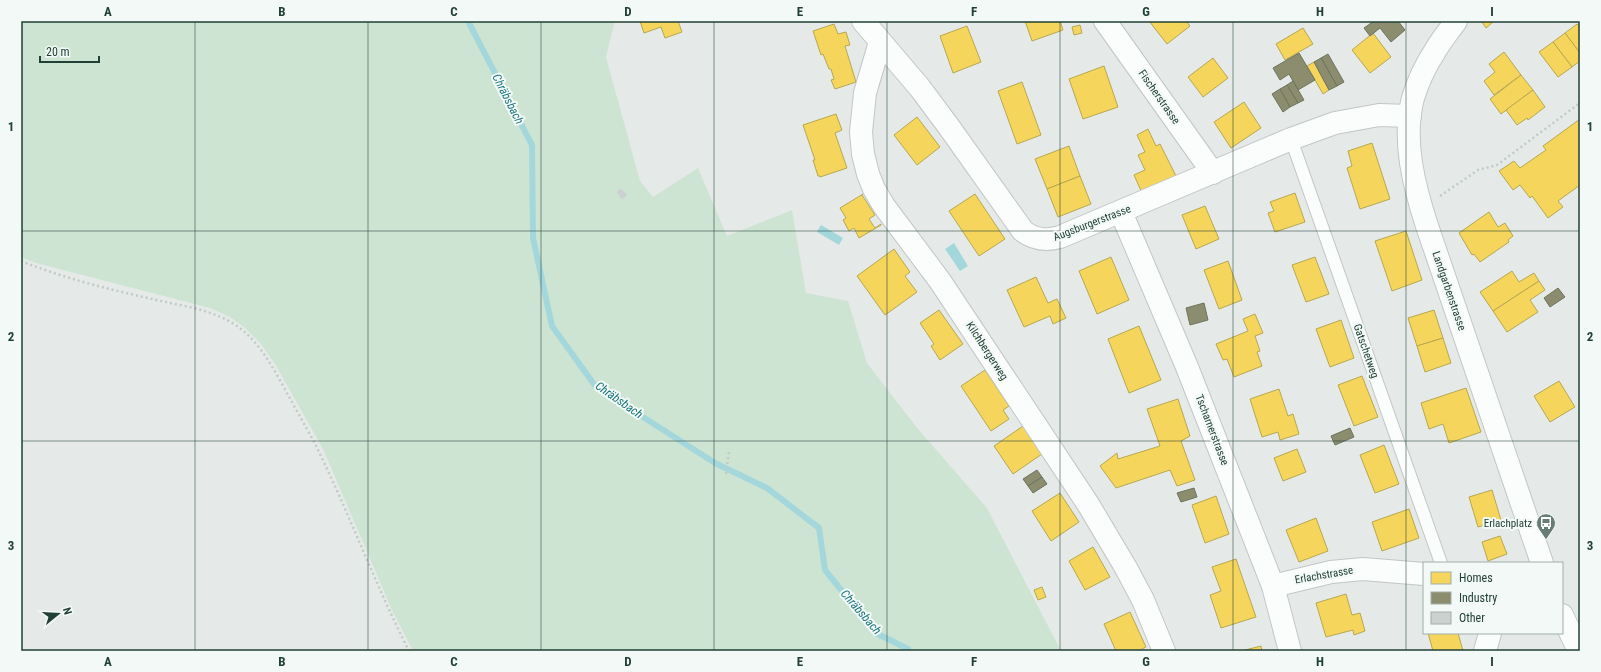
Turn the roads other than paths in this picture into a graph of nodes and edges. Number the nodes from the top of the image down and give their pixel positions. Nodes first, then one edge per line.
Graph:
1 (863, 21) edge
2 (1105, 21) edge
3 (1456, 21) edge
4 (880, 42) junction
5 (1410, 116) junction
6 (1291, 138) junction
7 (1213, 173) junction
8 (1121, 212) junction
9 (1441, 562) edge
10 (1542, 562) edge
11 (1423, 574) edge
12 (1273, 586) junction
13 (1563, 617) edge
14 (1490, 634) edge
15 (1164, 651) edge
16 (1290, 651) edge
17 (1485, 651) edge
18 (1579, 651) edge

1 - 4 street, Augsburgerstrasse
2 - 7 street, Fischerstrasse
3 - 5 street, Landgarbenstrasse
4 - 8 street, Augsburgerstrasse
4 - 15 street, Kilchbergerweg
5 - 6 street, Augsburgerstrasse
5 - 10 street, Landgarbenstrasse
6 - 7 street, Augsburgerstrasse
6 - 9 lane, Gatschetweg
7 - 8 street, Augsburgerstrasse
8 - 12 street, Tscharnerstrasse
11 - 12 street, Erlachstrasse
12 - 16 street, Tscharnerstrasse
13 - 18 street
14 - 17 street

